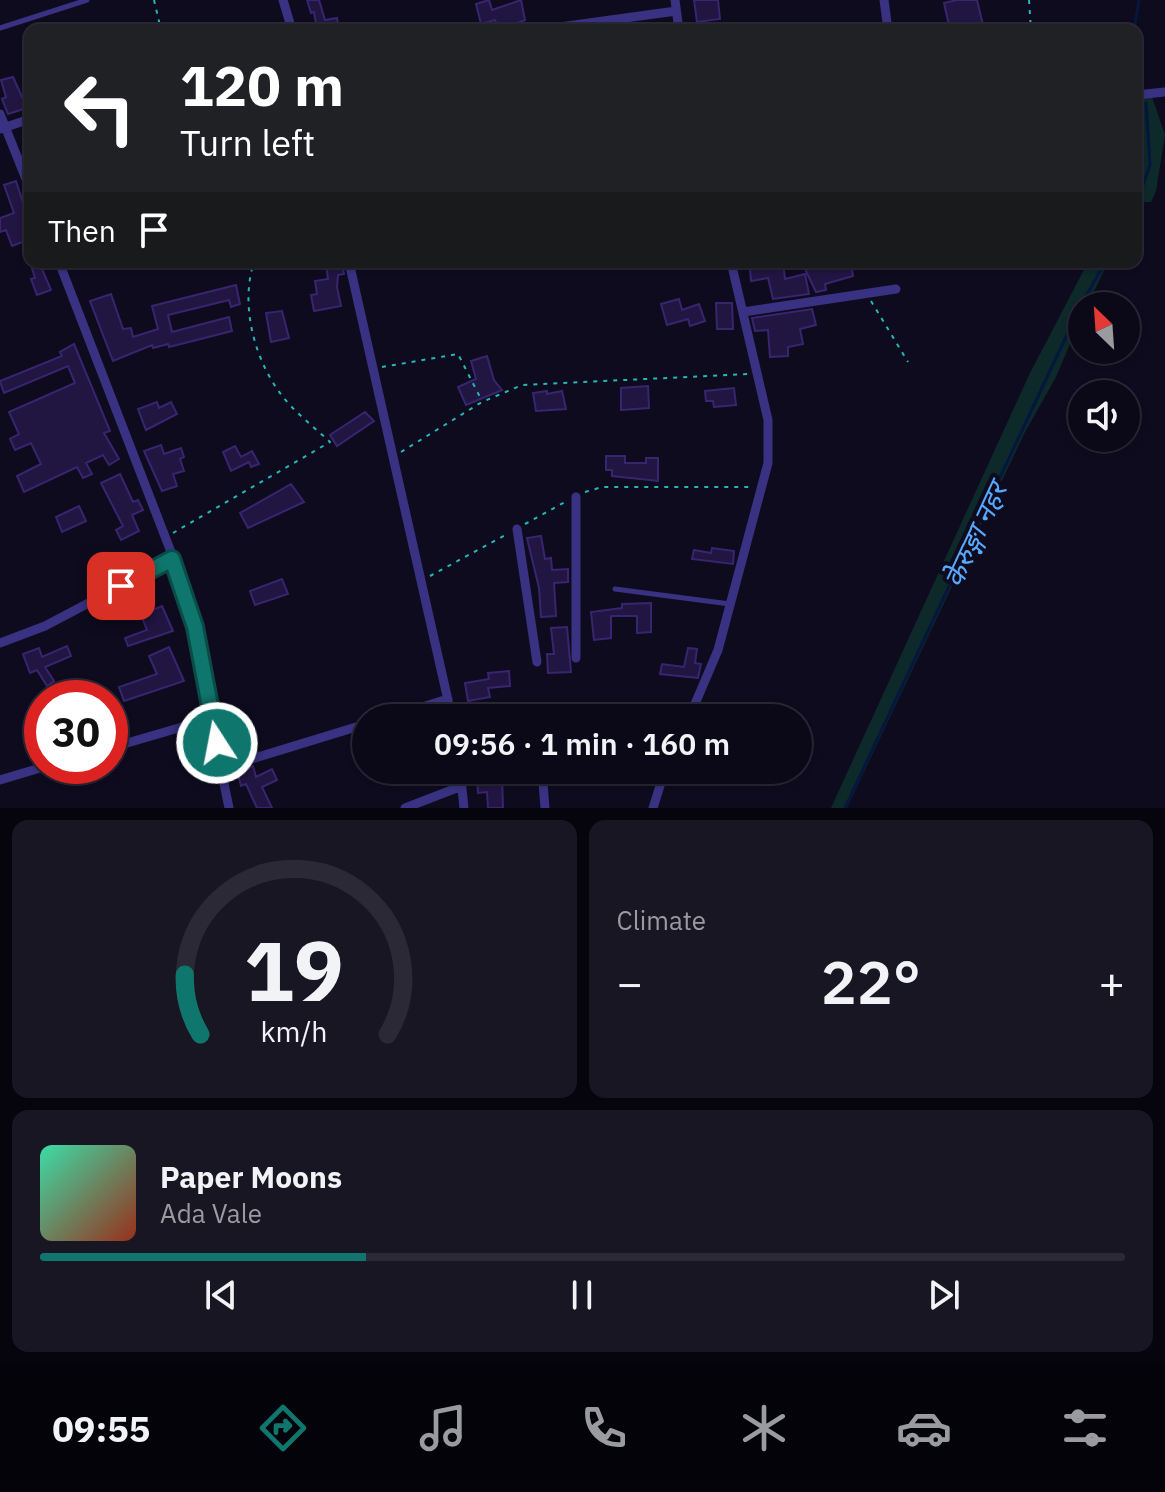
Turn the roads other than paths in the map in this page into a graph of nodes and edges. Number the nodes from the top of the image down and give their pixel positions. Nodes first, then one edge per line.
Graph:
1 (87, 0) edge
2 (283, 0) edge
3 (884, 0) edge
4 (676, 5) edge
5 (290, 24) edge
6 (571, 24) edge
7 (887, 24) edge
8 (0, 28) edge
9 (1165, 92) edge
10 (1142, 95) edge
11 (0, 114) edge
12 (24, 121) edge
13 (3, 128) edge
14 (24, 175) edge
15 (61, 268) edge
16 (350, 268) edge
17 (732, 268) edge
18 (896, 289) dead end
19 (743, 312) junction
20 (576, 497) road end
21 (517, 529) road end
22 (172, 559) junction
23 (615, 589) dead end
24 (730, 604) junction
25 (0, 643) edge
26 (576, 658) dead end
27 (537, 662) dead end
28 (448, 699) junction
29 (432, 704) edge
30 (449, 704) edge
31 (696, 704) edge
32 (213, 718) junction
33 (352, 728) edge
34 (128, 743) edge
35 (222, 768) junction
36 (24, 773) edge
37 (0, 780) edge
38 (543, 784) edge
39 (661, 784) edge
40 (462, 786) joint
41 (229, 808) edge
42 (405, 808) edge
43 (464, 808) edge
44 (545, 808) edge
45 (653, 808) edge

1 - 8 lane
2 - 5 street
3 - 7 street
4 - 6 street
9 - 10 street
11 - 13 street
12 - 13 street
13 - 14 street
15 - 22 street
16 - 28 street
17 - 19 street
18 - 19 street
19 - 24 street
20 - 26 street
21 - 27 street
22 - 25 street
22 - 32 street
23 - 24 lane
24 - 31 street
28 - 29 street
28 - 30 street
32 - 34 street
32 - 35 street
33 - 35 street
35 - 41 street
36 - 37 street
38 - 44 street
39 - 45 street
40 - 42 street
40 - 43 street

